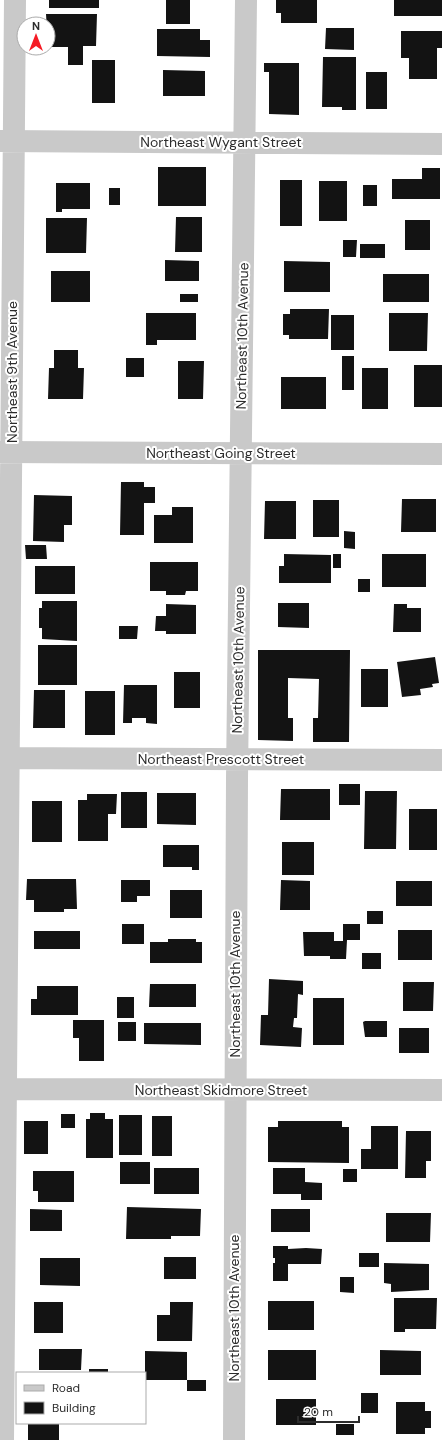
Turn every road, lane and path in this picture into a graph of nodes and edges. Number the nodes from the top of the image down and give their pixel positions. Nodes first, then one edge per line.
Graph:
1 (16, 0) edge
2 (246, 0) edge
3 (7, 141) edge
4 (244, 142) junction
5 (442, 144) edge
6 (6, 453) edge
7 (240, 453) junction
8 (442, 454) edge
9 (4, 758) edge
10 (237, 759) junction
11 (442, 760) edge
12 (3, 1089) edge
13 (235, 1090) junction
14 (442, 1090) edge
15 (3, 1440) edge
16 (234, 1440) edge

1 - 3 street, Northeast 9th Avenue
2 - 4 street, Northeast 10th Avenue
3 - 4 street, Northeast Wygant Street
3 - 6 street, Northeast 9th Avenue
4 - 5 street, Northeast Wygant Street
4 - 7 street, Northeast 10th Avenue
6 - 7 street, Northeast Going Street
6 - 9 street, Northeast 9th Avenue
7 - 8 street, Northeast Going Street
7 - 10 street, Northeast 10th Avenue
9 - 10 street, Northeast Prescott Street
9 - 12 street, Northeast 9th Avenue
10 - 11 street, Northeast Prescott Street
10 - 13 street, Northeast 10th Avenue
12 - 13 street, Northeast Skidmore Street
12 - 15 street, Northeast 9th Avenue
13 - 14 street, Northeast Skidmore Street
13 - 16 street, Northeast 10th Avenue

